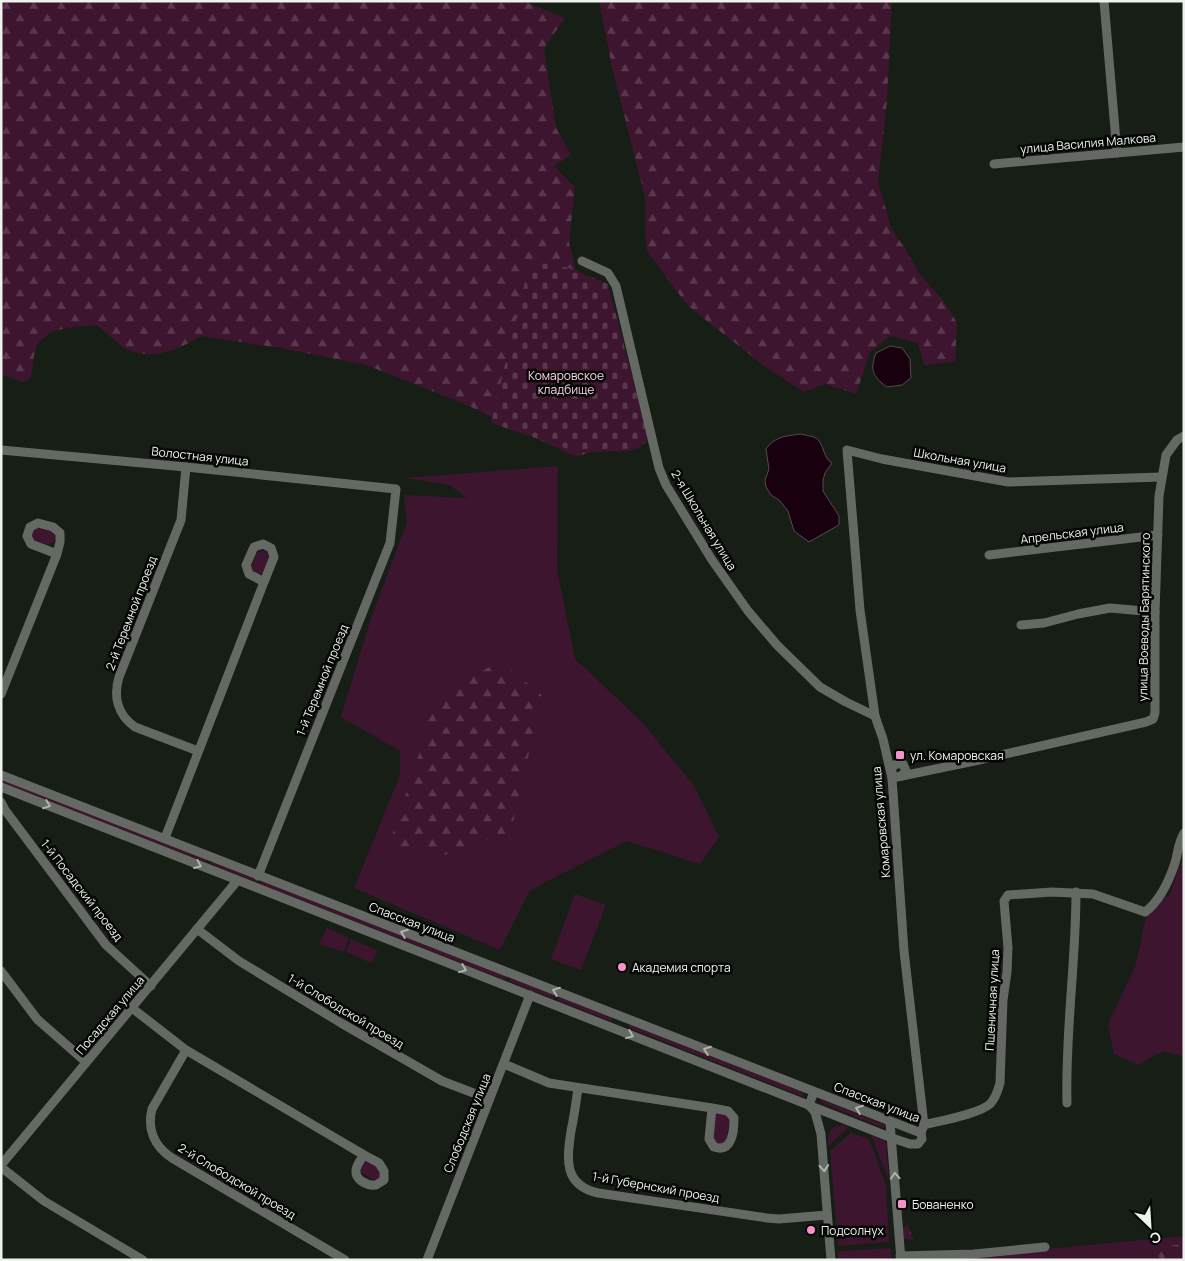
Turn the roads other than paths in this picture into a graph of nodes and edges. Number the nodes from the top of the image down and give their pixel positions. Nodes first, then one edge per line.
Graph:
1 (1104, 1) edge
2 (1184, 147) edge
3 (1117, 153) junction
4 (994, 164) dead end
5 (582, 261) dead end
6 (1184, 436) edge
7 (1, 450) edge
8 (847, 450) joint
9 (186, 467) junction
10 (1161, 477) junction
11 (396, 489) joint
12 (1158, 535) junction
13 (56, 554) dead end
14 (989, 555) dead end
15 (264, 582) dead end
16 (1155, 612) junction
17 (1021, 625) dead end
18 (4, 676) edge
19 (1, 694) edge
20 (875, 716) junction
21 (198, 750) junction
22 (1, 774) edge
23 (895, 776) junction
24 (1, 787) edge
25 (1, 802) edge
26 (1184, 833) edge
27 (165, 838) junction
28 (258, 876) junction
29 (237, 881) junction
30 (1076, 892) junction
31 (197, 929) junction
32 (1, 971) edge
33 (151, 986) junction
34 (530, 995) junction
35 (132, 1008) junction
36 (620, 1016) junction
37 (614, 1028) junction
38 (186, 1050) junction
39 (86, 1062) junction
40 (504, 1064) junction
41 (578, 1088) junction
42 (814, 1092) junction
43 (489, 1099) junction
44 (1067, 1103) dead end
45 (808, 1105) junction
46 (712, 1108) junction
47 (890, 1122) junction
48 (922, 1129) junction
49 (892, 1138) junction
50 (364, 1155) dead end
51 (1, 1166) edge
52 (828, 1214) junction
53 (1045, 1247) dead end
54 (901, 1258) edge
55 (143, 1260) edge
56 (345, 1260) edge
57 (427, 1260) edge
58 (831, 1260) edge

1 - 3 street
2 - 3 street, улица Василия Малкова
3 - 4 street, улица Василия Малкова
5 - 20 street, 2-я Школьная улица
6 - 10 street, улица Воеводы Барятинского
7 - 9 street, Волостная улица
8 - 10 street, Школьная улица
8 - 20 street, Комаровская улица
9 - 11 street, Волостная улица
9 - 21 street, 2-й Теремной проезд
10 - 12 street, улица Воеводы Барятинского
11 - 28 street, 1-й Теремной проезд
12 - 14 street, Апрельская улица
12 - 16 street, улица Воеводы Барятинского
13 - 18 street
15 - 21 street
16 - 17 street
16 - 23 street, улица Воеводы Барятинского
18 - 19 street
20 - 23 street, Комаровская улица
21 - 27 street
22 - 27 street, Спасская улица
23 - 48 street, Комаровская улица
24 -> 29 street, Спасская улица
25 - 33 street, 1-й Посадский проезд
26 - 30 street, Пшеничная улица
27 - 28 street, Спасская улица
36 -> 28 street, Спасская улица
29 - 31 street, Посадская улица
29 -> 34 street, Спасская улица
30 - 44 street
30 - 48 street, Пшеничная улица
31 - 33 street, Посадская улица
31 - 43 street, 1-й Слободской проезд
32 - 39 street
33 - 35 street, Посадская улица
34 - 37 street, Спасская улица
34 - 40 street, Слободская улица
35 - 38 street
35 - 39 street, Посадская улица
36 - 37 street
42 -> 36 street, Спасская улица
37 -> 45 street, Спасская улица
38 - 50 street
38 - 56 street, 2-й Слободской проезд
39 - 51 street, Посадская улица
40 - 41 street
40 - 43 street, Слободская улица
41 - 46 street
41 - 52 street, 1-й Губернский проезд
42 - 45 street, Спасская улица
47 -> 42 street, Спасская улица
43 - 57 street, Слободская улица
45 - 49 street, Спасская улица
45 -> 52 street
46 - 46 street
47 - 48 street, Спасская улица
47 - 49 street
48 - 49 street, Спасская улица
54 -> 49 street
51 - 55 street
52 - 58 street
53 - 54 street

